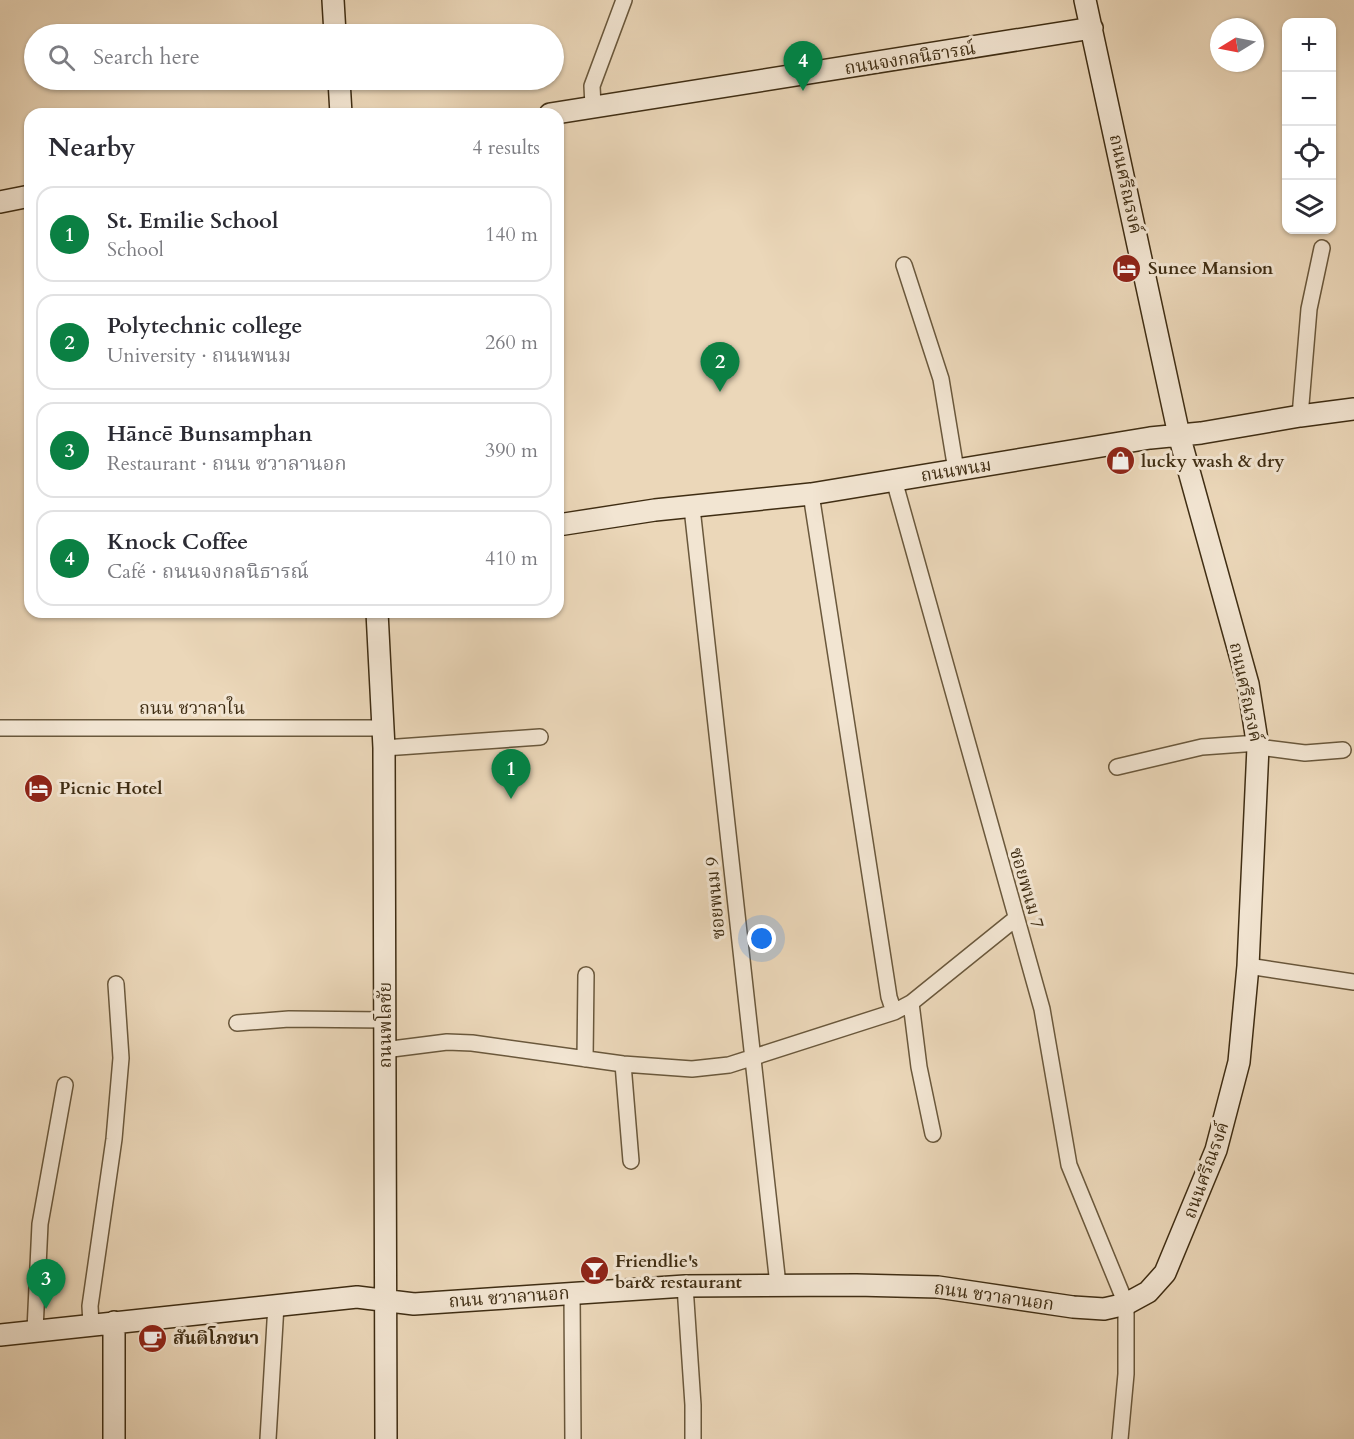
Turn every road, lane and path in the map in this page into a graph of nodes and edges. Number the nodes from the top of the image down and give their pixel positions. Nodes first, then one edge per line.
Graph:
1 (333, 0) edge
2 (624, 0) edge
3 (1085, 0) edge
4 (334, 24) edge
5 (1092, 28) junction
6 (340, 90) edge
7 (593, 106) junction
8 (341, 108) edge
9 (564, 111) edge
10 (24, 197) edge
11 (0, 202) edge
12 (1322, 248) dead end
13 (904, 265) dead end
14 (1354, 410) edge
15 (1300, 416) junction
16 (1179, 435) junction
17 (956, 470) junction
18 (894, 480) junction
19 (810, 494) junction
20 (692, 508) junction
21 (564, 524) edge
22 (377, 618) edge
23 (0, 728) edge
24 (540, 737) dead end
25 (384, 738) junction
26 (1258, 745) junction
27 (1343, 750) dead end
28 (1117, 766) dead end
29 (1015, 919) junction
30 (1248, 966) junction
31 (586, 975) dead end
32 (1354, 982) edge
33 (116, 984) dead end
34 (911, 1003) junction
35 (894, 1012) junction
36 (385, 1020) junction
37 (237, 1023) dead end
38 (384, 1050) junction
39 (753, 1058) junction
40 (585, 1059) junction
41 (623, 1064) junction
42 (65, 1085) dead end
43 (933, 1134) dead end
44 (631, 1161) dead end
45 (778, 1285) junction
46 (685, 1286) junction
47 (572, 1293) junction
48 (386, 1301) junction
49 (1126, 1304) junction
50 (276, 1305) junction
51 (114, 1322) junction
52 (91, 1324) junction
53 (35, 1330) junction
54 (0, 1335) edge
55 (114, 1439) edge
56 (268, 1439) edge
57 (386, 1439) edge
58 (573, 1439) edge
59 (693, 1439) edge
60 (1120, 1439) edge

1 - 4 main road
2 - 7 street
3 - 5 main road, ถนนศรีณรงค์
5 - 7 main road, ถนนจงกลนิธารณ์
5 - 16 main road, ถนนศรีณรงค์
6 - 8 main road
7 - 9 main road, ถนนจงกลนิธารณ์
10 - 11 main road
12 - 15 street
13 - 17 street
14 - 15 main road, ถนนพนม
15 - 16 main road, ถนนพนม
16 - 17 main road, ถนนพนม
16 - 26 main road, ถนนศรีณรงค์
17 - 18 main road, ถนนพนม
18 - 19 main road, ถนนพนม
18 - 29 street, ซอยพนม 7
19 - 20 main road, ถนนพนม
19 - 35 street
20 - 21 main road, ถนนพนม
20 - 39 street, ซอยพนม 9
22 - 25 main road, ถนนพโลชัย
23 - 25 street, ถนน ชวาลาใน
24 - 25 street, ถนน ชวาลาใน
25 - 36 main road, ถนนพโลชัย
26 - 27 street
26 - 28 street
26 - 30 main road, ถนนศรีณรงค์
29 - 34 street
29 - 49 street, ซอยพนม 7
30 - 32 street
30 - 49 main road, ถนนศรีณรงค์
31 - 40 street
33 - 52 street
34 - 35 street
34 - 43 street
35 - 39 street
36 - 37 street
36 - 38 main road, ถนนพโลชัย
38 - 40 street
38 - 48 main road, ถนนพโลชัย
39 - 41 street
39 - 45 street, ซอยพนม 9
40 - 41 street
41 - 44 street
42 - 53 street
45 - 46 main road, ถนน ชวาลานอก
45 - 49 main road, ถนน ชวาลานอก
46 - 47 main road, ถนน ชวาลานอก
46 - 59 street
47 - 48 main road, ถนน ชวาลานอก
47 - 58 street
48 - 50 main road, ถนน ชวาลานอก
48 - 57 main road, ถนนพโลชัย
49 - 60 street
50 - 51 main road, ถนน ชวาลานอก
50 - 56 street
51 - 52 main road, ถนน ชวาลานอก
51 - 55 main road
52 - 53 main road, ถนน ชวาลานอก
53 - 54 main road, ถนน ชวาลานอก

